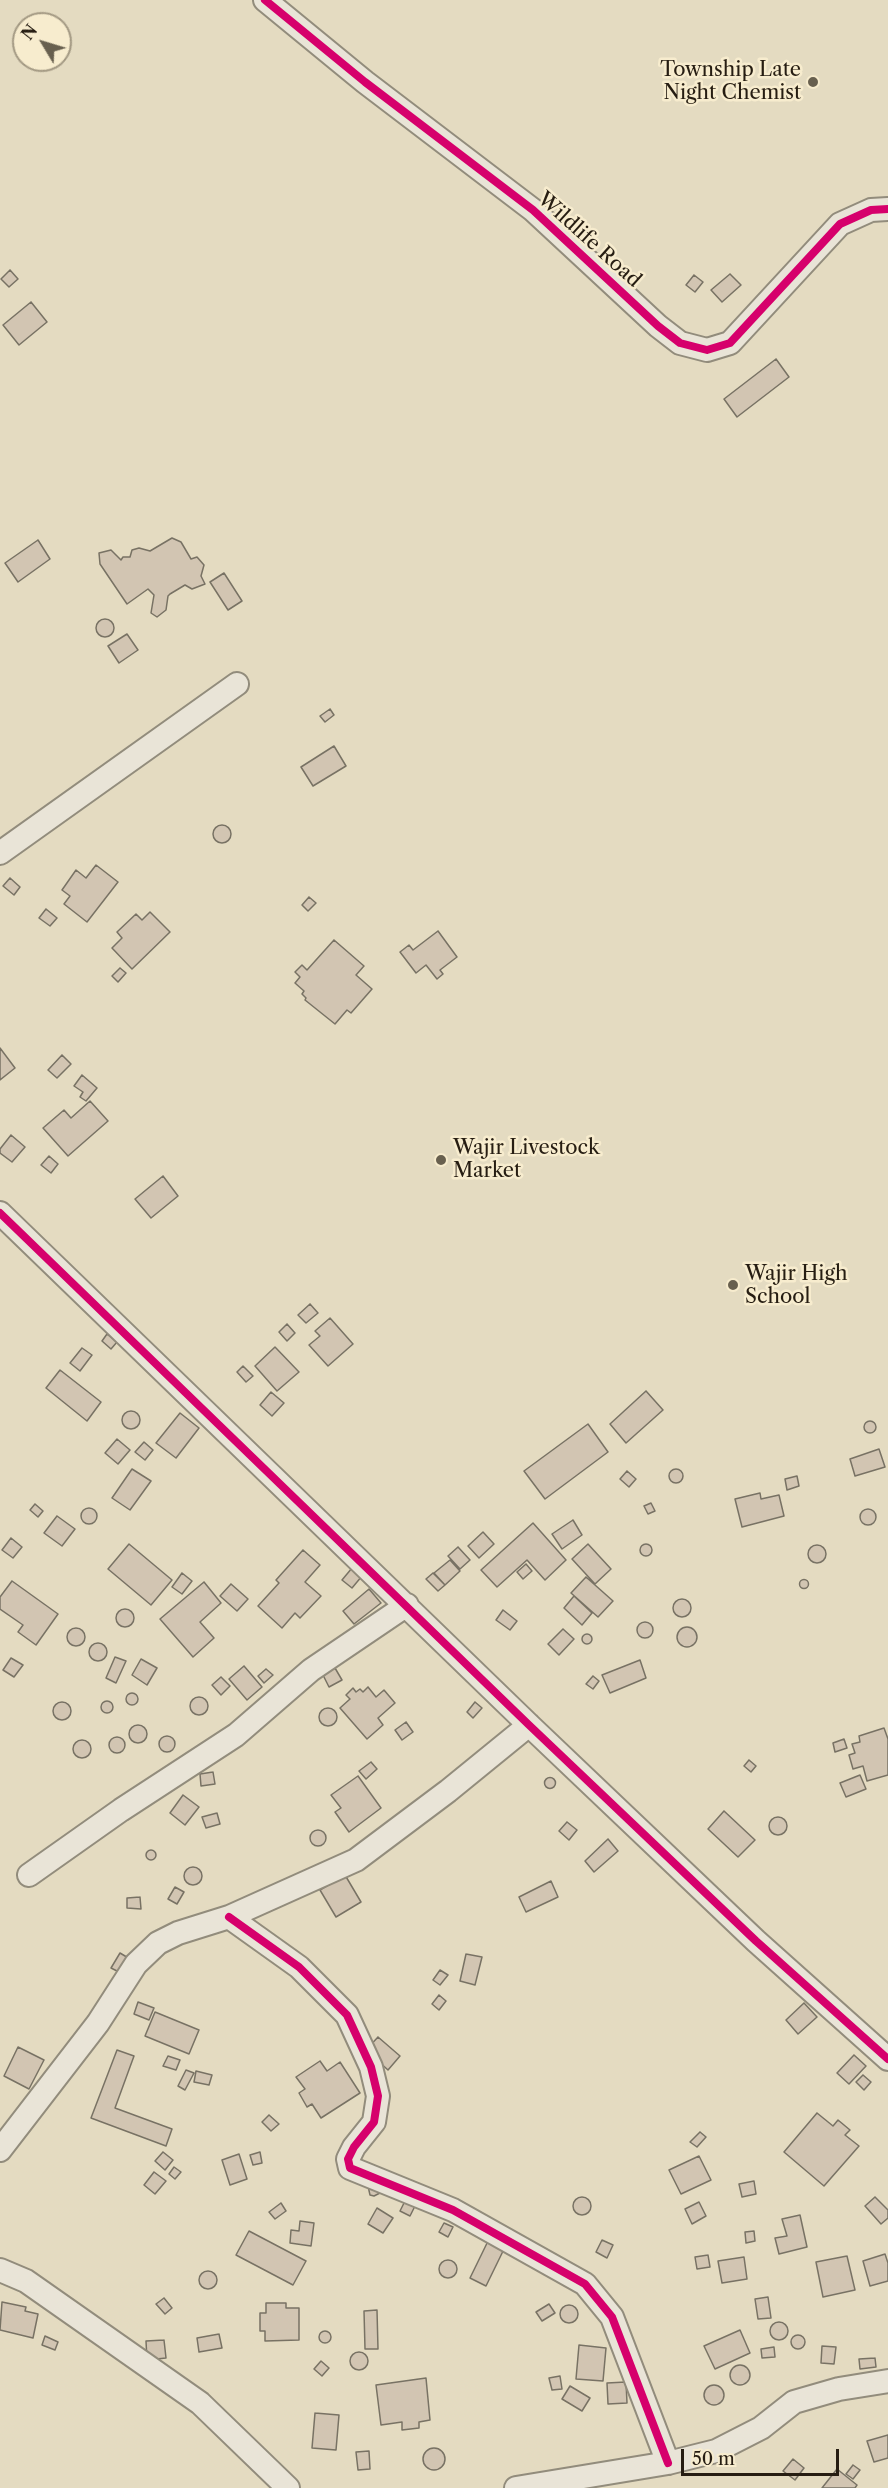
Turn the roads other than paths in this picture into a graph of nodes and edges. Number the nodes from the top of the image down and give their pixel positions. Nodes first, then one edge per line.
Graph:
1 (265, 0) edge
2 (888, 209) edge
3 (237, 684) dead end
4 (0, 853) edge
5 (0, 1213) edge
6 (407, 1605) junction
7 (529, 1725) junction
8 (29, 1875) dead end
9 (229, 1917) junction
10 (888, 2060) edge
11 (0, 2150) edge
12 (0, 2270) edge
13 (888, 2381) edge
14 (668, 2463) junction
15 (288, 2488) edge
16 (516, 2488) edge

1 - 2 street, Wildlife Road
3 - 4 street
5 - 6 street
6 - 7 street
6 - 8 street
7 - 9 street
7 - 10 street
9 - 11 street
9 - 14 street
12 - 15 street
13 - 14 street
14 - 16 street

